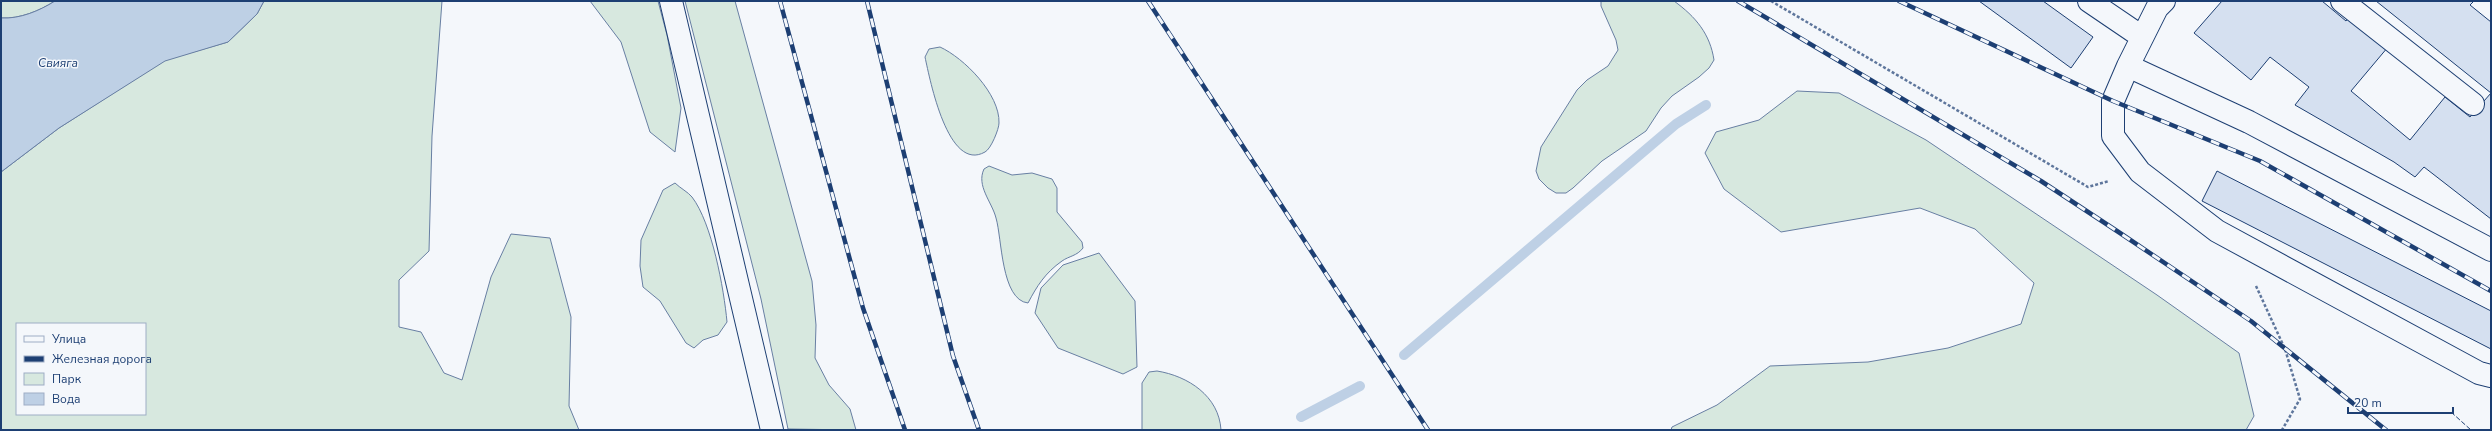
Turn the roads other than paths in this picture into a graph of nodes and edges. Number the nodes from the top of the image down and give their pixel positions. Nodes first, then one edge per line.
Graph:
1 (671, 1) edge
2 (2089, 1) edge
3 (2164, 1) edge
4 (2342, 1) edge
5 (2142, 37) junction
6 (2128, 66) junction
7 (2473, 104) dead end
8 (2491, 250) edge
9 (2491, 376) edge
10 (772, 430) edge

1 - 10 lane
2 - 5 lane
3 - 5 lane
4 - 7 lane
5 - 6 lane
6 - 8 lane
6 - 9 lane

